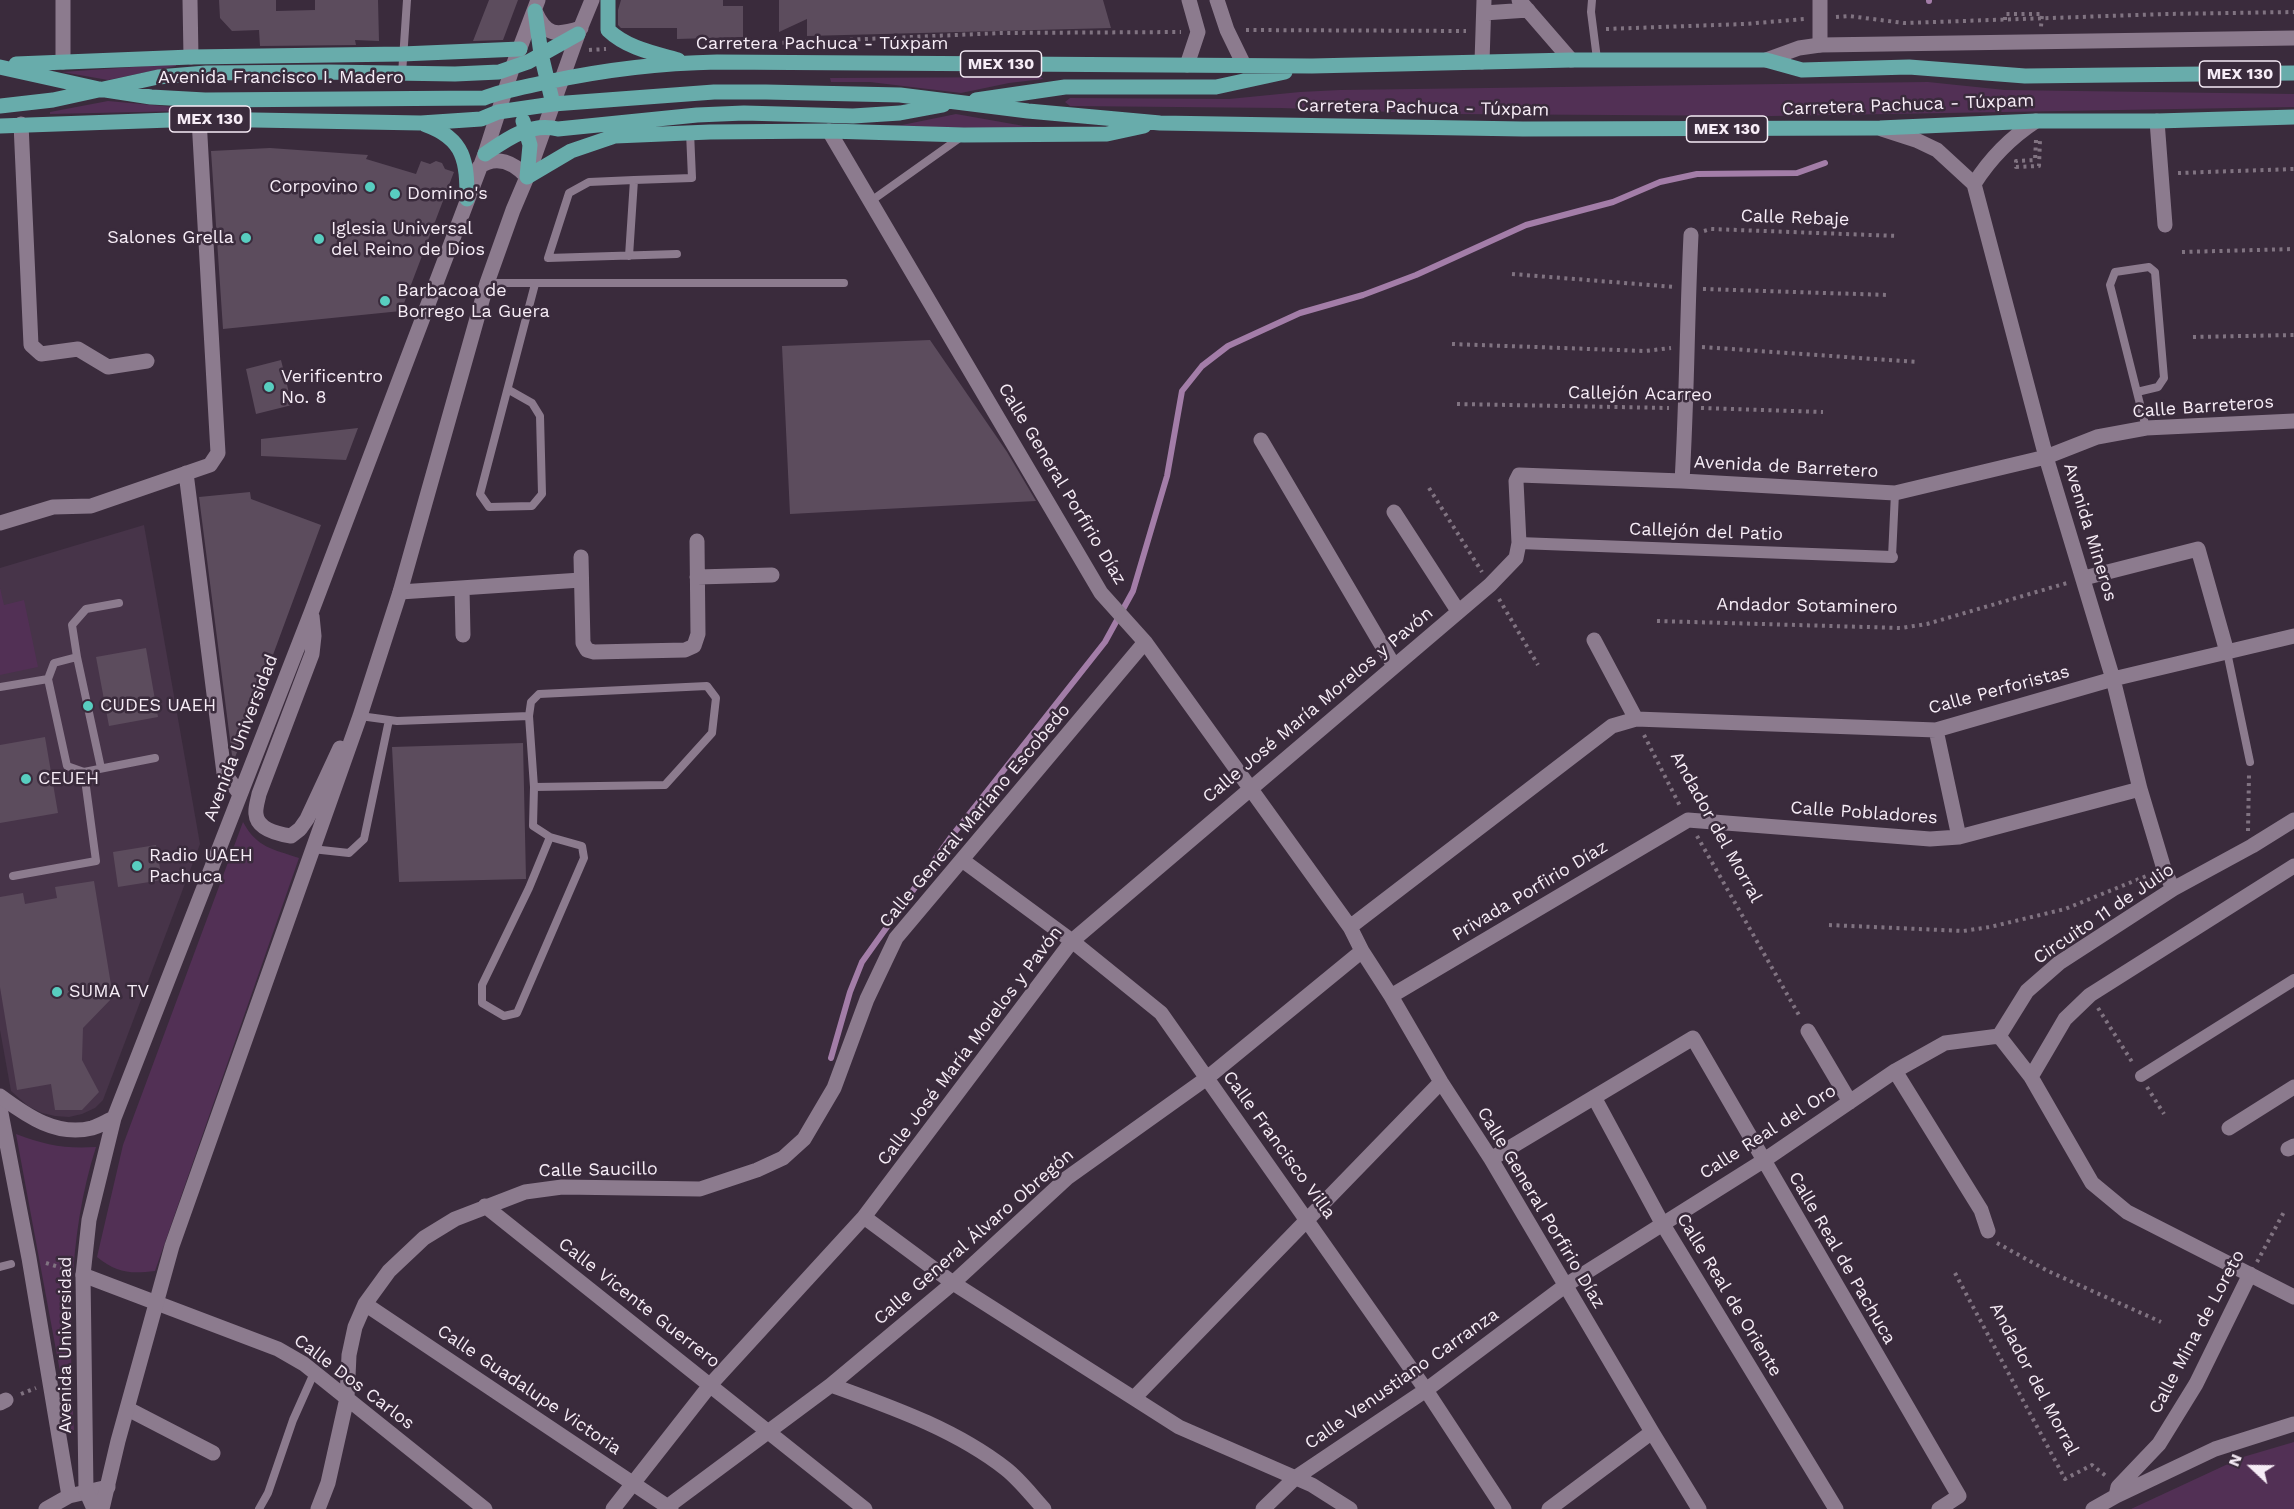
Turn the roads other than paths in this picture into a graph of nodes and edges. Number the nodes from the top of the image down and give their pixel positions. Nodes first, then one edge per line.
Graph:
1 (63, 0) edge
2 (190, 0) edge
3 (407, 0) edge
4 (592, 0) edge
5 (608, 0) edge
6 (1188, 0) edge
7 (1217, 0) edge
8 (1592, 0) edge
9 (1820, 0) edge
10 (537, 5) edge
11 (1524, 5) edge
12 (1484, 7) edge
13 (579, 31) junction
14 (2294, 38) edge
15 (1820, 45) junction
16 (520, 49) junction
17 (402, 54) junction
18 (541, 54) junction
19 (191, 57) junction
20 (1597, 59) junction
21 (1571, 60) junction
22 (1766, 60) junction
23 (63, 62) junction
24 (1482, 62) junction
25 (690, 63) junction
26 (1187, 65) junction
27 (1244, 65) junction
28 (0, 66) edge
29 (513, 66) junction
30 (1312, 66) junction
31 (402, 74) junction
32 (2294, 74) edge
33 (563, 78) junction
34 (547, 82) junction
35 (99, 89) junction
36 (505, 90) junction
37 (957, 103) junction
38 (553, 104) junction
39 (0, 106) edge
40 (518, 109) junction
41 (498, 112) junction
42 (2294, 112) edge
43 (2270, 117) junction
44 (2294, 117) edge
45 (199, 119) junction
46 (2036, 121) junction
47 (2157, 121) junction
48 (420, 123) junction
49 (1160, 123) junction
50 (21, 124) junction
51 (0, 126) edge
52 (545, 126) junction
53 (1880, 128) junction
54 (527, 130) junction
55 (829, 131) junction
56 (690, 132) junction
57 (964, 135) junction
58 (482, 160) junction
59 (527, 177) junction
60 (634, 180) junction
61 (1974, 184) junction
62 (467, 199) junction
63 (871, 201) junction
64 (2165, 225) dead end
65 (1691, 234) road end
66 (677, 254) dead end
67 (629, 256) junction
68 (488, 282) junction
69 (844, 283) dead end
70 (535, 284) junction
71 (147, 362) dead end
72 (509, 390) junction
73 (2137, 392) junction
74 (2294, 421) edge
75 (2145, 428) junction
76 (1262, 440) dead end
77 (2046, 456) junction
78 (186, 473) junction
79 (1682, 481) junction
80 (1895, 493) junction
81 (1394, 512) dead end
82 (0, 523) edge
83 (697, 541) dead end
84 (1518, 551) junction
85 (581, 556) dead end
86 (1892, 557) joint
87 (772, 574) dead end
88 (697, 577) junction
89 (2084, 579) junction
90 (581, 580) junction
91 (462, 588) junction
92 (400, 592) junction
93 (119, 603) dead end
94 (1458, 611) junction
95 (312, 613) junction
96 (463, 635) dead end
97 (2294, 636) edge
98 (1141, 637) junction
99 (1594, 640) dead end
100 (2227, 652) junction
101 (77, 657) junction
102 (1394, 666) junction
103 (48, 679) junction
104 (2113, 679) junction
105 (0, 687) edge
106 (360, 716) junction
107 (529, 716) junction
108 (1636, 719) junction
109 (388, 720) junction
110 (1936, 730) junction
111 (156, 758) dead end
112 (2250, 762) road end
113 (101, 768) junction
114 (84, 772) junction
115 (534, 787) junction
116 (1249, 788) junction
117 (2140, 789) junction
118 (240, 794) junction
119 (1688, 820) joint
120 (2294, 820) edge
121 (550, 837) junction
122 (1959, 837) junction
123 (312, 849) junction
124 (962, 860) junction
125 (2294, 866) edge
126 (14, 876) dead end
127 (2173, 890) junction
128 (1350, 927) junction
129 (1072, 940) junction
130 (1362, 951) junction
131 (2294, 980) edge
132 (1391, 996) junction
133 (1808, 1031) road end
134 (1999, 1036) junction
135 (1895, 1071) junction
136 (2141, 1076) road end
137 (2031, 1077) junction
138 (1207, 1078) junction
139 (1441, 1082) junction
140 (2294, 1087) edge
141 (0, 1096) edge
142 (1594, 1097) junction
143 (1850, 1102) junction
144 (0, 1108) edge
145 (114, 1118) junction
146 (2229, 1128) dead end
147 (1491, 1159) junction
148 (1763, 1161) junction
149 (757, 1170) joint
150 (485, 1206) junction
151 (864, 1217) junction
152 (1308, 1219) junction
153 (1662, 1223) junction
154 (1988, 1231) road end
155 (11, 1264) dead end
156 (0, 1267) edge
157 (2250, 1274) junction
158 (83, 1275) junction
159 (953, 1283) junction
160 (1566, 1285) junction
161 (2294, 1297) edge
162 (156, 1301) junction
163 (366, 1304) junction
164 (314, 1372) junction
165 (711, 1384) junction
166 (831, 1385) junction
167 (1426, 1390) junction
168 (346, 1398) junction
169 (1134, 1398) junction
170 (128, 1409) junction
171 (2294, 1424) edge
172 (769, 1430) junction
173 (1652, 1432) junction
174 (213, 1453) dead end
175 (1295, 1478) junction
176 (634, 1483) junction
177 (108, 1487) junction
178 (86, 1491) junction
179 (2117, 1491) junction
180 (69, 1496) junction
181 (669, 1508) edge
182 (46, 1509) edge
183 (94, 1509) edge
184 (102, 1509) edge
185 (259, 1509) edge
186 (318, 1509) edge
187 (485, 1509) edge
188 (613, 1509) edge
189 (866, 1509) edge
190 (1044, 1509) edge
191 (1263, 1509) edge
192 (1350, 1509) edge
193 (1504, 1509) edge
194 (1549, 1509) edge
195 (1699, 1509) edge
196 (1836, 1509) edge
197 (1939, 1509) edge
198 (2093, 1509) edge

1 - 23 street
2 - 19 street
3 - 17 lane
4 - 13 street
5 - 25 main road
6 - 26 street
7 - 27 street
8 - 20 lane
9 - 15 street
10 - 13 street
10 - 16 street, Avenida Universidad
10 - 18 main road
11 - 12 street
11 - 21 street
12 - 24 street
13 - 18 main road
13 - 33 street
14 - 15 street, Carretera Pachuca - Túxpam / MEX 130
15 - 22 street, Carretera Pachuca - Túxpam / MEX 130
16 - 17 main road
16 - 29 street, Avenida Universidad
17 - 19 main road
17 - 31 lane
18 - 29 main road
18 - 34 main road
19 - 23 main road
20 - 21 main road, Carretera Pachuca - Túxpam / MEX 130
20 - 22 main road, Carretera Pachuca - Túxpam / MEX 130
21 - 24 main road, Carretera Pachuca - Túxpam / MEX 130
22 - 32 main road, Carretera Pachuca - Túxpam / MEX 130
23 - 28 main road
24 - 30 main road, Carretera Pachuca - Túxpam / MEX 130
25 - 26 main road, Carretera Pachuca - Túxpam / MEX 130
25 - 33 main road, Carretera Pachuca - Túxpam / MEX 130
26 - 27 main road, Carretera Pachuca - Túxpam / MEX 130
27 - 30 main road, Carretera Pachuca - Túxpam / MEX 130
28 - 35 main road, Avenida Francisco I. Madero / MEX 130
29 - 31 main road
29 - 36 street, Avenida Universidad
30 - 37 main road
31 - 35 main road
33 - 34 main road, Avenida Francisco I. Madero / MEX 130
33 - 38 street
34 - 36 main road, Avenida Francisco I. Madero / MEX 130
34 - 38 main road
35 - 36 main road, Avenida Francisco I. Madero / MEX 130
35 - 39 main road
36 - 40 main road
36 - 41 street, Avenida Universidad
37 - 38 main road, Carretera Pachuca - Túxpam / MEX 130
37 - 49 main road, Carretera Pachuca - Túxpam / MEX 130
37 - 52 main road
38 - 40 main road, MEX 130
38 - 52 street
40 - 41 main road, MEX 130
40 - 54 main road
41 - 48 main road, MEX 130
41 - 58 street, Avenida Universidad
42 - 43 main road
43 - 44 main road, Carretera Pachuca - Túxpam / MEX 130
43 - 47 main road, Carretera Pachuca - Túxpam / MEX 130
45 - 48 main road, MEX 130
45 - 50 main road, MEX 130
45 - 78 street
46 - 47 main road, Carretera Pachuca - Túxpam / MEX 130
46 - 53 main road, Carretera Pachuca - Túxpam / MEX 130
46 - 61 street
47 - 64 street
48 - 62 main road
49 - 53 main road, Carretera Pachuca - Túxpam / MEX 130
49 - 57 main road
50 - 51 main road, MEX 130
50 - 71 street
52 - 54 main road
52 - 59 street
53 - 61 street
54 - 58 main road
54 - 59 main road
55 - 56 main road
55 - 57 main road
55 - 63 street, Calle General Porfirio Díaz
56 - 59 main road
56 - 60 lane
57 - 63 lane
58 - 59 street
58 - 62 street, Avenida Universidad
59 - 68 street
60 - 67 lane
60 - 67 lane
61 - 77 street, Avenida Mineros
62 - 95 street, Avenida Universidad
63 - 98 street, Calle General Porfirio Díaz
65 - 79 street
66 - 67 lane
68 - 70 lane
68 - 92 street
69 - 70 lane
70 - 72 lane
72 - 72 lane
73 - 73 lane
73 - 75 lane
74 - 75 street, Calle Barreteros
75 - 77 street, Calle Barreteros
76 - 102 street
77 - 80 street, Avenida de Barretero
77 - 89 street, Avenida Mineros
78 - 82 street
78 - 118 street
79 - 80 street, Avenida de Barretero
79 - 84 street, Avenida de Barretero
80 - 86 lane
81 - 94 street
83 - 88 street
84 - 86 street, Callejón del Patio
84 - 94 street, Calle José María Morelos y Pavón
85 - 90 street
87 - 88 street
88 - 90 street
89 - 100 street
89 - 104 street, Avenida Mineros
90 - 91 street
91 - 92 street
91 - 96 street
92 - 106 street
93 - 101 lane
94 - 102 street, Calle José María Morelos y Pavón
95 - 106 street
95 - 118 street, Avenida Universidad
97 - 100 street, Calle Perforistas
98 - 116 street, Calle General Porfirio Díaz
98 - 124 street, Calle General Mariano Escobedo
99 - 108 street
100 - 104 street, Calle Perforistas
100 - 112 lane
101 - 103 lane
101 - 113 lane
102 - 116 street, Calle José María Morelos y Pavón
103 - 105 lane
103 - 114 lane
104 - 110 street, Calle Perforistas
104 - 117 street, Avenida Mineros
106 - 109 lane
106 - 123 street
107 - 109 lane
107 - 115 lane
107 - 115 lane
108 - 110 street, Calle Perforistas
108 - 128 street
109 - 123 lane
110 - 122 street
111 - 113 lane
113 - 114 lane
114 - 126 lane
115 - 121 lane
116 - 128 street, Calle General Porfirio Díaz
116 - 129 street, Calle José María Morelos y Pavón
117 - 122 street, Calle Pobladores
117 - 127 street, Avenida Mineros
118 - 145 street, Avenida Universidad
119 - 122 street, Calle Pobladores
119 - 132 street, Privada Porfirio Díaz
120 - 127 street, Circuito 11 de Julio
121 - 121 lane
123 - 162 street
124 - 129 street, Calle Francisco Villa
124 - 149 street, Calle General Mariano Escobedo
125 - 137 street
127 - 134 street, Circuito 11 de Julio
128 - 130 street, Calle General Porfirio Díaz
129 - 138 street, Calle Francisco Villa
129 - 151 street, Calle José María Morelos y Pavón
130 - 132 street, Calle General Porfirio Díaz
130 - 138 street, Calle General Álvaro Obregón
131 - 136 street
132 - 139 street, Calle General Porfirio Díaz
133 - 143 street
134 - 135 street, Calle Real del Oro
134 - 137 street
135 - 143 street, Calle Real del Oro
135 - 154 street
137 - 157 street
138 - 152 street, Calle Francisco Villa
138 - 159 street, Calle General Álvaro Obregón
139 - 147 street, Calle General Porfirio Díaz
139 - 152 street
140 - 146 street
141 - 145 street
142 - 147 street
142 - 148 street, Calle Real de Pachuca
142 - 153 street, Calle Real de Oriente
143 - 148 street, Calle Real del Oro
144 - 180 street
145 - 158 street, Avenida Universidad
147 - 160 street, Calle General Porfirio Díaz
148 - 153 street, Calle Real del Oro
148 - 197 street, Calle Real de Pachuca
149 - 150 street, Calle Saucillo
150 - 163 street, Calle Saucillo
150 - 165 street, Calle Vicente Guerrero
151 - 159 street
151 - 165 street, Calle José María Morelos y Pavón
152 - 167 street, Calle Francisco Villa
152 - 169 street
153 - 160 street, Calle Real del Oro
153 - 196 street, Calle Real de Oriente
155 - 156 lane
157 - 161 street
157 - 179 street, Calle Mina de Loreto
158 - 162 street, Calle Dos Carlos
158 - 178 street, Avenida Universidad
159 - 166 street, Calle General Álvaro Obregón
159 - 169 street
160 - 167 street, Calle Venustiano Carranza
160 - 173 street, Calle General Porfirio Díaz
162 - 164 street, Calle Dos Carlos
162 - 170 street
163 - 168 street, Calle Saucillo
163 - 176 street, Calle Guadalupe Victoria
164 - 168 street, Calle Dos Carlos
164 - 185 lane
165 - 172 street, Calle Vicente Guerrero
165 - 176 street, Calle José María Morelos y Pavón
166 - 172 street, Calle General Álvaro Obregón
166 - 190 street
167 - 175 street, Calle Venustiano Carranza
167 - 193 street, Calle Francisco Villa
168 - 186 street, Calle Saucillo
168 - 187 street, Calle Dos Carlos
169 - 175 street
170 - 174 street
170 - 177 street
171 - 179 street
172 - 181 street, Calle General Álvaro Obregón
172 - 189 street, Calle Vicente Guerrero
173 - 194 street
173 - 195 street, Calle General Porfirio Díaz
175 - 191 street, Calle Venustiano Carranza
175 - 192 street
176 - 181 street, Calle Guadalupe Victoria
176 - 188 street
177 - 178 street
177 - 184 street
178 - 180 street
178 - 183 street, Avenida Universidad
179 - 198 street
180 - 182 street

